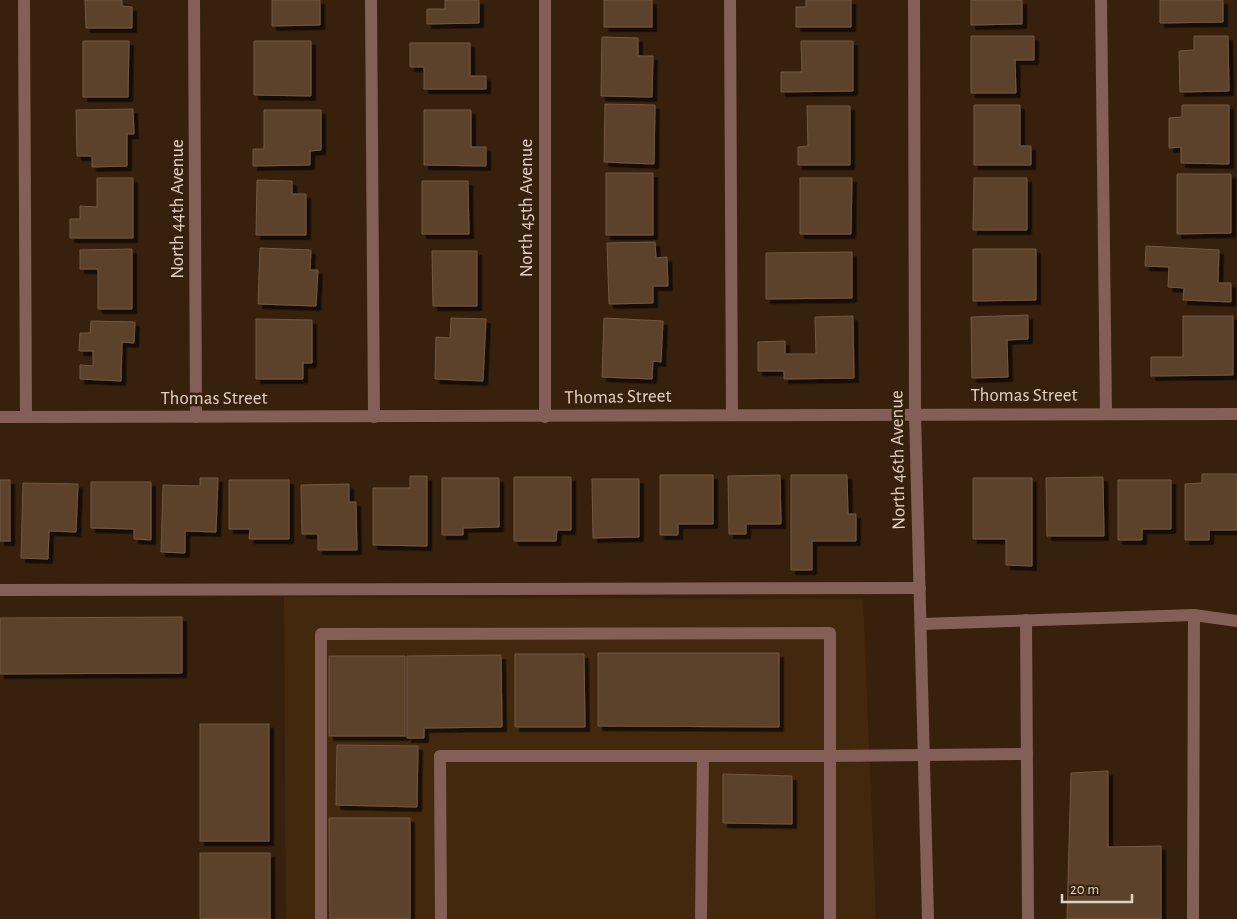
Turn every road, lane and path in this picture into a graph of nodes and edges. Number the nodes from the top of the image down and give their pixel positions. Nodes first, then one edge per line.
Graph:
1 (24, 0) edge
2 (194, 0) edge
3 (371, 0) edge
4 (545, 0) edge
5 (730, 0) edge
6 (914, 0) edge
7 (1101, 0) edge
8 (916, 413) junction
9 (1106, 414) junction
10 (1237, 414) edge
11 (732, 415) junction
12 (0, 417) edge
13 (26, 417) junction
14 (196, 417) junction
15 (374, 417) junction
16 (545, 417) junction
17 (920, 588) junction
18 (0, 590) edge
19 (1194, 615) junction
20 (1026, 620) junction
21 (1237, 621) edge
22 (921, 624) junction
23 (1027, 754) junction
24 (924, 755) junction
25 (703, 756) junction
26 (830, 756) junction
27 (321, 919) edge
28 (441, 919) edge
29 (701, 919) edge
30 (830, 919) edge
31 (928, 919) edge
32 (1028, 919) edge
33 (1194, 919) edge

1 - 13 street
2 - 14 street, North 44th Avenue
3 - 15 street
4 - 16 street, North 45th Avenue
5 - 11 street
6 - 8 street, North 46th Avenue
7 - 9 street
8 - 9 street, Thomas Street
8 - 11 street, Thomas Street
8 - 17 street, North 46th Avenue
9 - 10 street, Thomas Street
11 - 16 street, Thomas Street
12 - 13 street, Thomas Street
13 - 14 street, Thomas Street
14 - 15 street, Thomas Street
15 - 16 street, Thomas Street
17 - 18 street
17 - 22 street, North 46th Avenue
19 - 20 street
19 - 21 street
19 - 33 street
20 - 22 street
20 - 23 street
22 - 24 street, North 46th Avenue
23 - 24 street
23 - 32 street
24 - 26 street
24 - 31 street, North 46th Avenue
25 - 26 street
25 - 28 street
25 - 29 street
26 - 27 street
26 - 30 street

